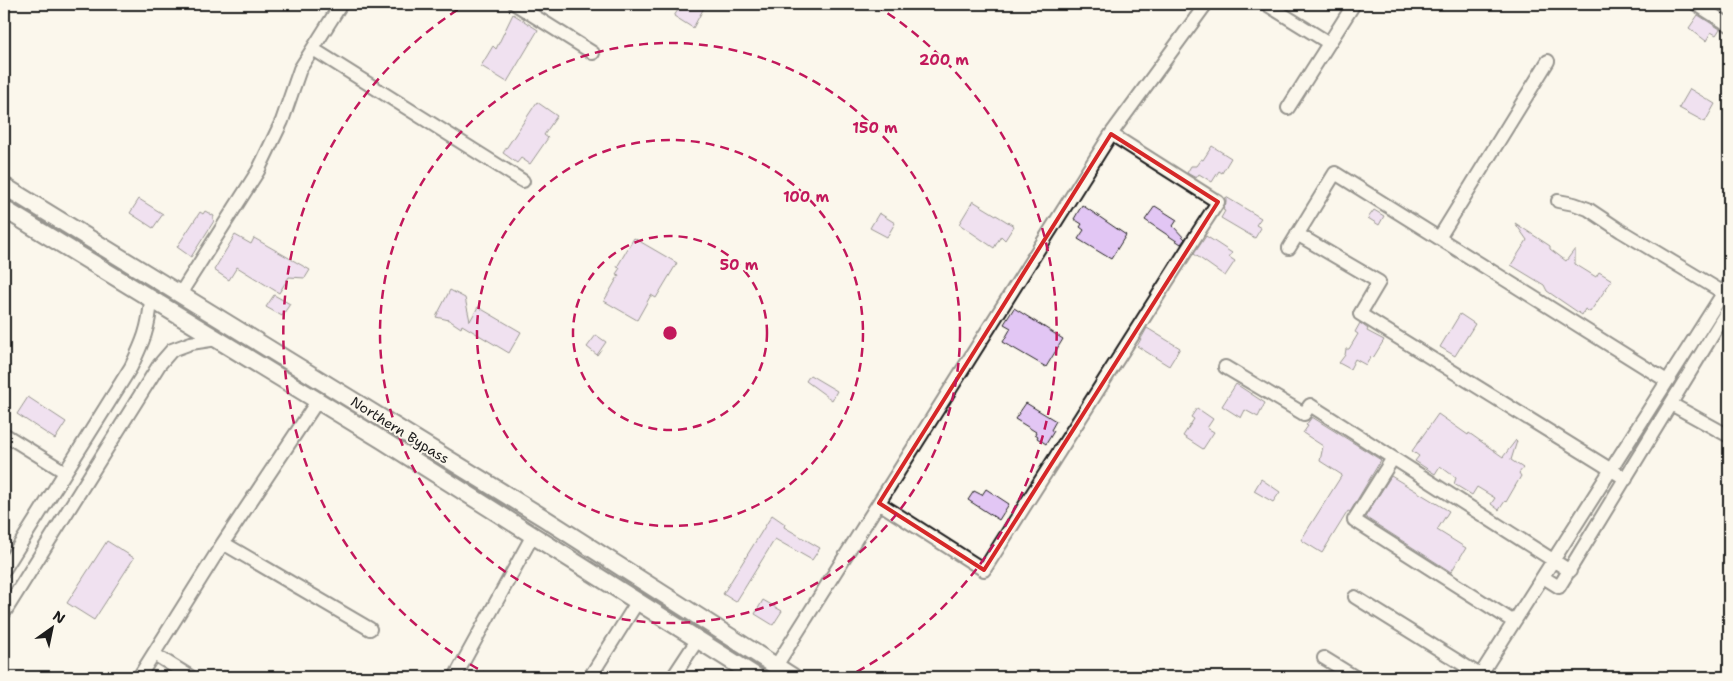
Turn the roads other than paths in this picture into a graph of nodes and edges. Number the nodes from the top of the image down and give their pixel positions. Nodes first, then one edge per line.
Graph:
1 (341, 4) edge
2 (515, 4) edge
3 (1206, 4) edge
4 (1266, 4) edge
5 (1354, 4) edge
6 (1696, 4) edge
7 (1729, 25) edge
8 (1329, 44) junction
9 (313, 49) junction
10 (593, 53) dead end
11 (1548, 61) dead end
12 (1288, 108) dead end
13 (1111, 134) junction
14 (523, 181) dead end
15 (4, 186) edge
16 (1558, 201) dead end
17 (4, 209) edge
18 (1297, 234) junction
19 (1439, 238) junction
20 (1289, 248) dead end
21 (1727, 291) edge
22 (180, 294) junction
23 (151, 300) junction
24 (1729, 308) edge
25 (217, 339) junction
26 (1225, 367) dead end
27 (1667, 381) junction
28 (1684, 383) junction
29 (318, 400) junction
30 (1674, 400) junction
31 (392, 425) junction
32 (4, 434) edge
33 (1729, 436) edge
34 (382, 440) junction
35 (1393, 458) junction
36 (1611, 469) junction
37 (65, 472) junction
38 (1626, 479) junction
39 (879, 502) junction
40 (533, 534) junction
41 (223, 543) junction
42 (1553, 560) junction
43 (4, 570) edge
44 (1570, 571) junction
45 (1543, 577) junction
46 (1354, 597) dead end
47 (638, 601) junction
48 (4, 614) edge
49 (1514, 622) junction
50 (370, 629) dead end
51 (698, 639) junction
52 (154, 654) junction
53 (1324, 658) dead end
54 (776, 666) junction
55 (1480, 676) edge
56 (140, 677) edge
57 (191, 677) edge
58 (455, 677) edge
59 (590, 677) edge
60 (673, 677) edge
61 (757, 677) edge
62 (793, 677) edge
63 (1355, 677) edge

1 - 9 street
2 - 10 street
3 - 13 street
4 - 8 street
5 - 8 street
6 - 7 street
8 - 12 street
9 - 14 street
9 - 22 street
11 - 19 street
13 - 39 street
13 - 39 street
15 - 22 main road, Northern Bypass
16 - 21 street
17 - 23 main road, Northern Bypass
18 - 19 street
18 - 20 street
18 - 36 street
19 - 27 street
21 - 27 street
22 - 31 main road, Northern Bypass
23 - 25 main road, Northern Bypass
23 - 37 street
24 - 28 street
25 - 29 main road, Northern Bypass
25 - 48 street
26 - 35 street
27 - 28 street
27 - 30 street
27 - 36 street
28 - 30 street
29 - 34 main road, Northern Bypass
29 - 41 street
30 - 33 street
30 - 38 street
31 - 34 main road
31 - 54 main road, Northern Bypass
32 - 37 street
34 - 40 main road, Northern Bypass
35 - 42 street
35 - 49 street
36 - 38 street
36 - 42 street
37 - 43 street
38 - 44 street
39 - 54 street
40 - 47 main road, Northern Bypass
40 - 58 street
41 - 50 street
41 - 52 street
42 - 44 street
42 - 45 street
44 - 45 street
45 - 49 street
46 - 55 street
47 - 51 main road, Northern Bypass
47 - 59 street
49 - 55 street
51 - 60 street
51 - 61 main road, Northern Bypass
52 - 56 street
52 - 57 street
53 - 63 street
54 - 62 main road, Northern Bypass

